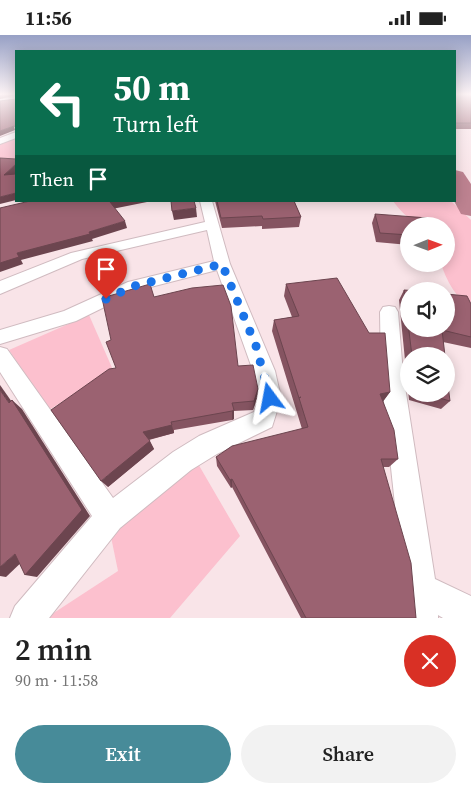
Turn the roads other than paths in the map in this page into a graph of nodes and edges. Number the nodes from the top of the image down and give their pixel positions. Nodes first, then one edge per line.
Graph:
1 (15, 135) edge
2 (0, 141) edge
3 (206, 202) edge
4 (212, 225) junction
5 (222, 264) junction
6 (0, 286) edge
7 (389, 312) dead end
8 (0, 337) edge
9 (0, 355) edge
10 (110, 518) junction
11 (421, 603) edge
12 (471, 614) edge
13 (27, 618) edge

1 - 2 street
3 - 4 street
4 - 5 street
4 - 6 street
5 - 8 street
5 - 10 street
7 - 11 street
9 - 10 street
10 - 13 street
11 - 12 street

